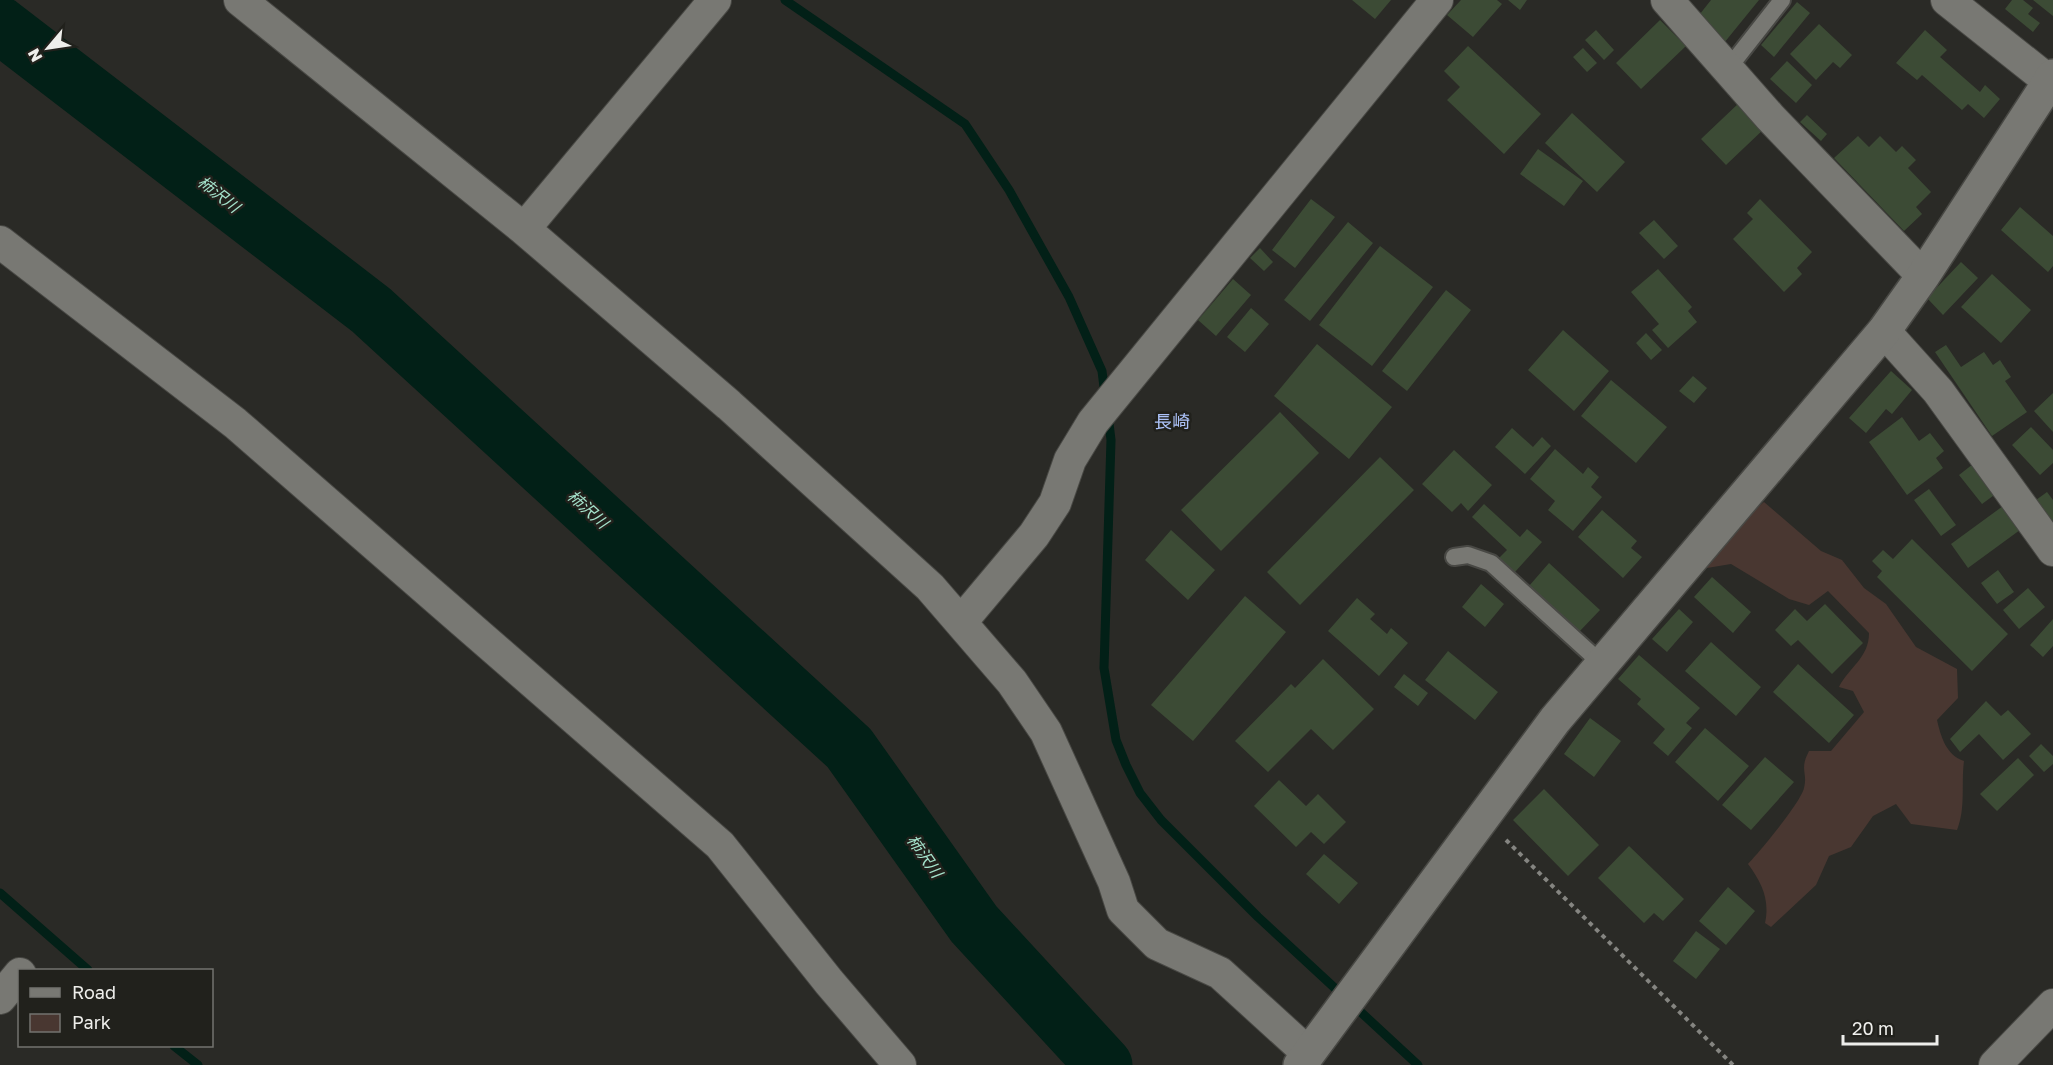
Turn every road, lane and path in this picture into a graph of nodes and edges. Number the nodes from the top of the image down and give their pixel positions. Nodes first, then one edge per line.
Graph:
1 (240, 0) edge
2 (715, 0) edge
3 (1437, 0) edge
4 (1667, 0) edge
5 (1782, 0) edge
6 (1947, 0) edge
7 (1727, 70) junction
8 (2051, 79) edge
9 (524, 229) junction
10 (0, 242) edge
11 (1923, 276) junction
12 (1884, 331) junction
13 (2053, 550) edge
14 (1454, 557) dead end
15 (961, 622) junction
16 (1602, 664) junction
17 (1484, 819) junction
18 (18, 975) edge
19 (0, 998) edge
20 (2053, 1005) edge
21 (1313, 1053) edge
22 (900, 1065) edge
23 (1733, 1065) edge
24 (1995, 1065) edge

1 - 9 street
2 - 9 street
3 - 15 street
4 - 7 street
5 - 7 lane
6 - 8 street
7 - 11 street
8 - 11 street
9 - 15 street
10 - 22 street
11 - 12 street
12 - 13 street
12 - 16 street
14 - 16 lane
15 - 21 street
16 - 17 street
17 - 21 street
17 - 23 path
18 - 19 street
20 - 24 street

